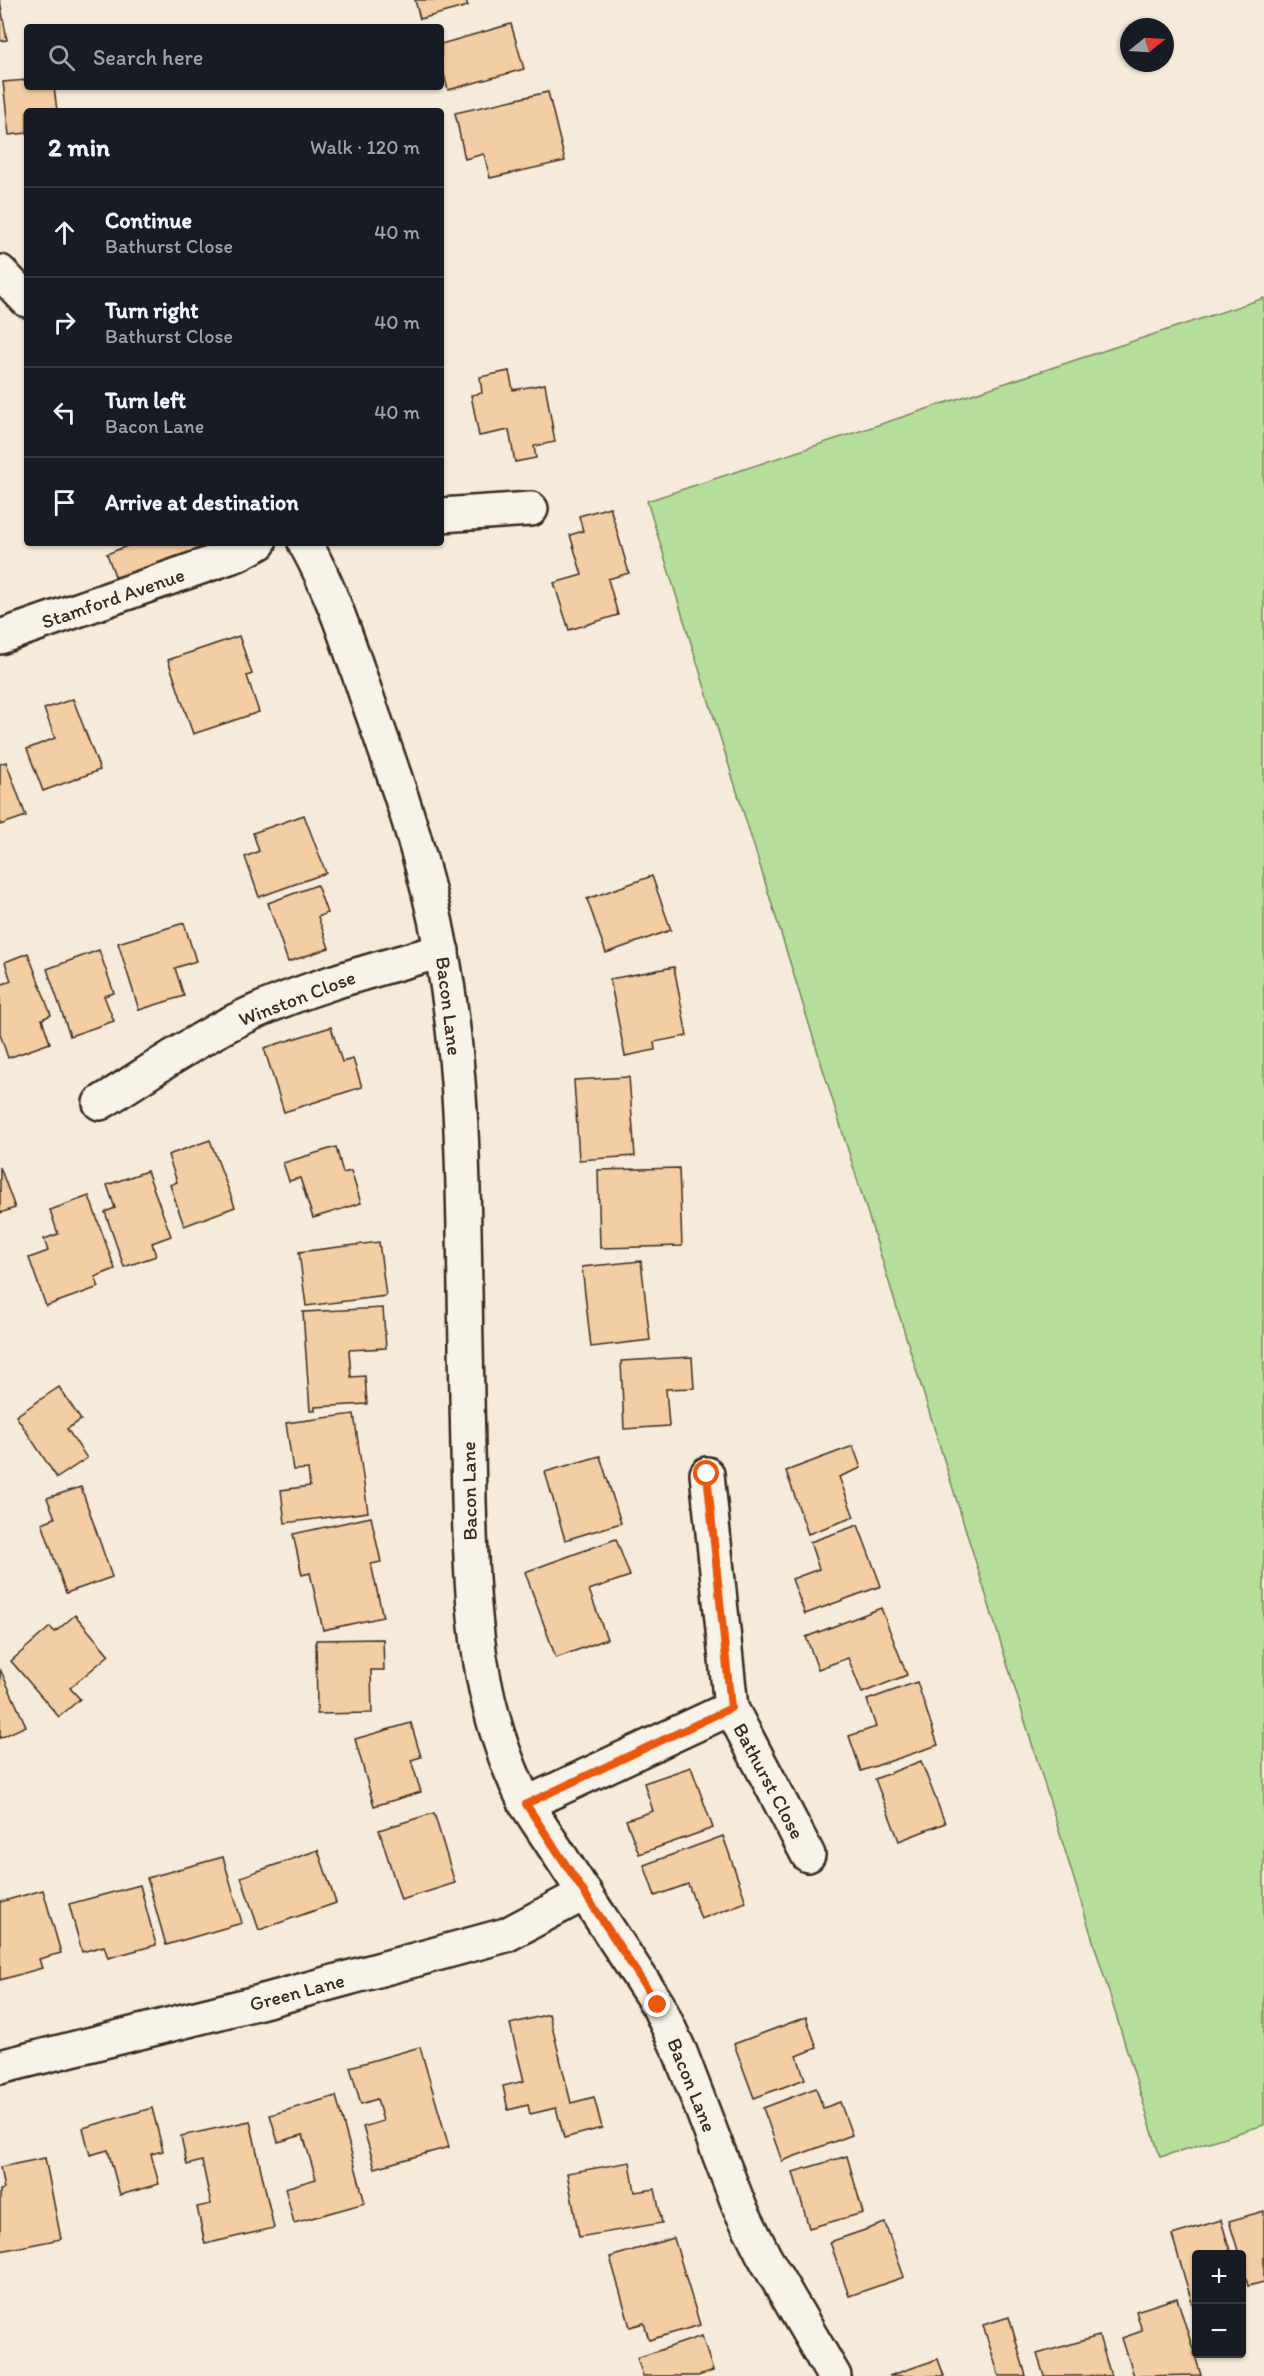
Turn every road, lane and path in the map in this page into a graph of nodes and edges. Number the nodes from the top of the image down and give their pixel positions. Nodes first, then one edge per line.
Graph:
1 (0, 272) edge
2 (24, 297) edge
3 (531, 509) dead end
4 (444, 515) edge
5 (253, 546) edge
6 (306, 546) edge
7 (0, 637) edge
8 (442, 951) junction
9 (100, 1103) dead end
10 (707, 1474) dead end
11 (731, 1708) junction
12 (526, 1804) junction
13 (808, 1855) dead end
14 (585, 1893) junction
15 (0, 2067) edge
16 (834, 2376) edge

1 - 2 street
3 - 4 street
5 - 7 street, Stamford Avenue
6 - 8 street, Bacon Lane
8 - 9 street, Winston Close
8 - 12 street, Bacon Lane
10 - 11 street, Bathurst Close
11 - 12 street, Bathurst Close
11 - 13 street, Bathurst Close
12 - 14 street, Bacon Lane
14 - 15 street, Green Lane
14 - 16 street, Bacon Lane

